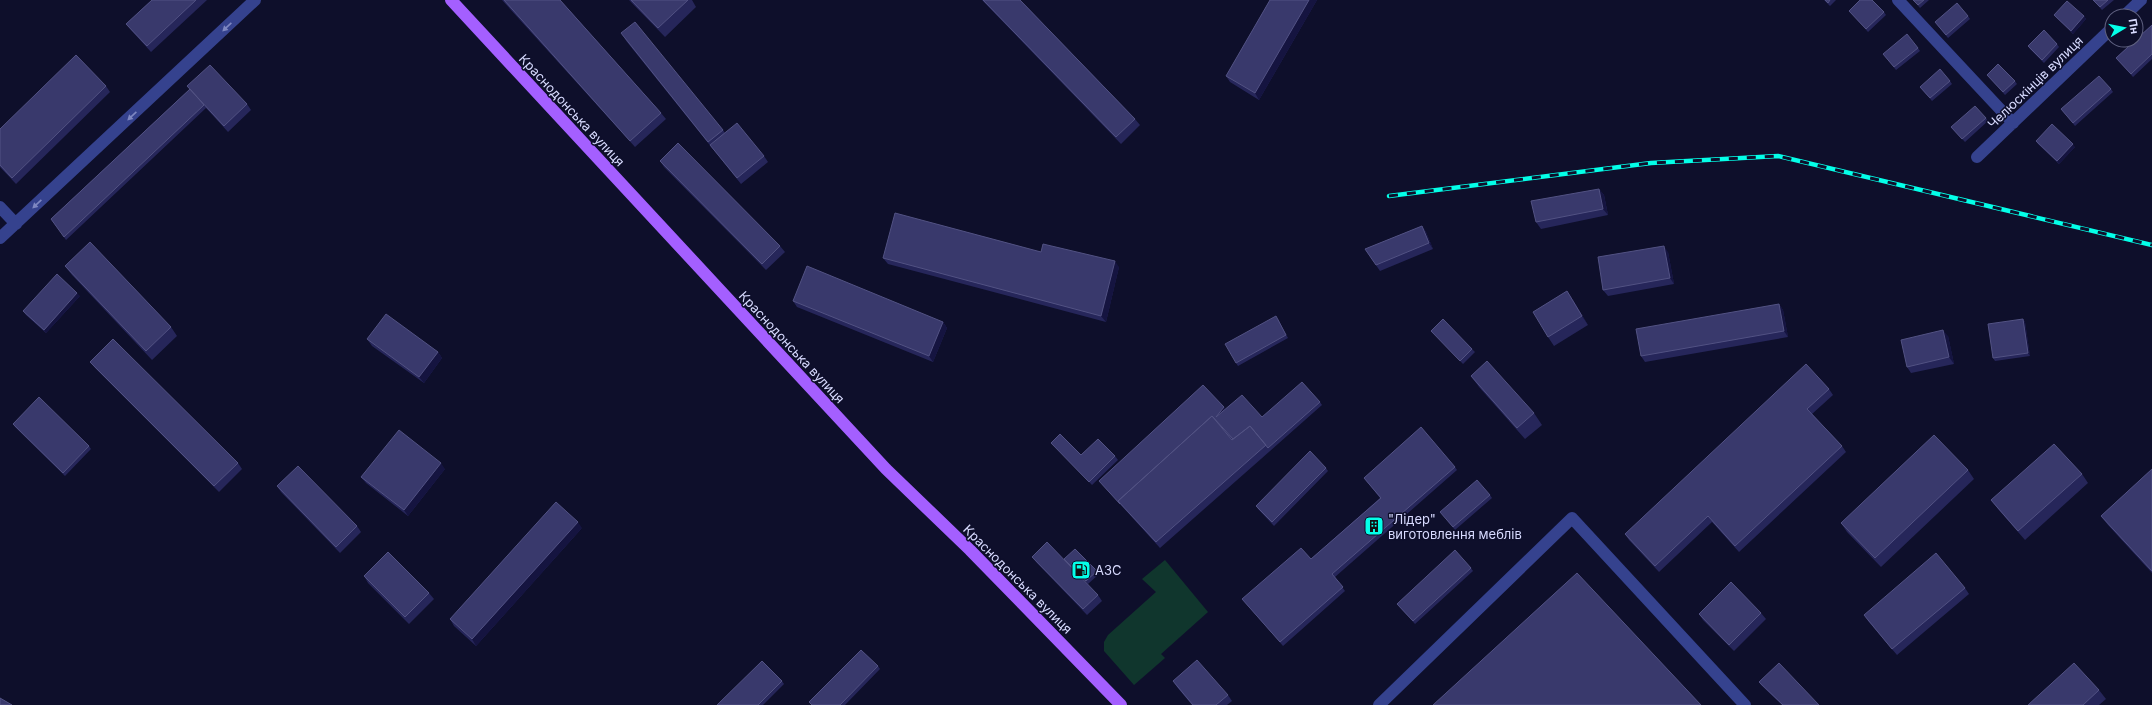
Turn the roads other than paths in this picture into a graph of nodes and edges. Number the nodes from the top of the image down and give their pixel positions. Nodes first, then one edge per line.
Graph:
1 (255, 0) edge
2 (451, 0) edge
3 (1898, 0) edge
4 (2141, 0) edge
5 (2132, 8) edge
6 (2104, 36) edge
7 (2013, 123) junction
8 (1977, 157) dead end
9 (0, 207) edge
10 (16, 224) junction
11 (0, 238) edge
12 (1121, 705) edge
13 (1379, 705) edge
14 (1745, 705) edge

1 -> 10 street
2 - 12 main road, Краснодонська вулиця
3 - 7 street
4 - 5 street
6 - 7 street, Челюскінців вулиця
7 - 8 street, Челюскінців вулиця
9 - 10 street
10 - 11 street
13 - 14 street

